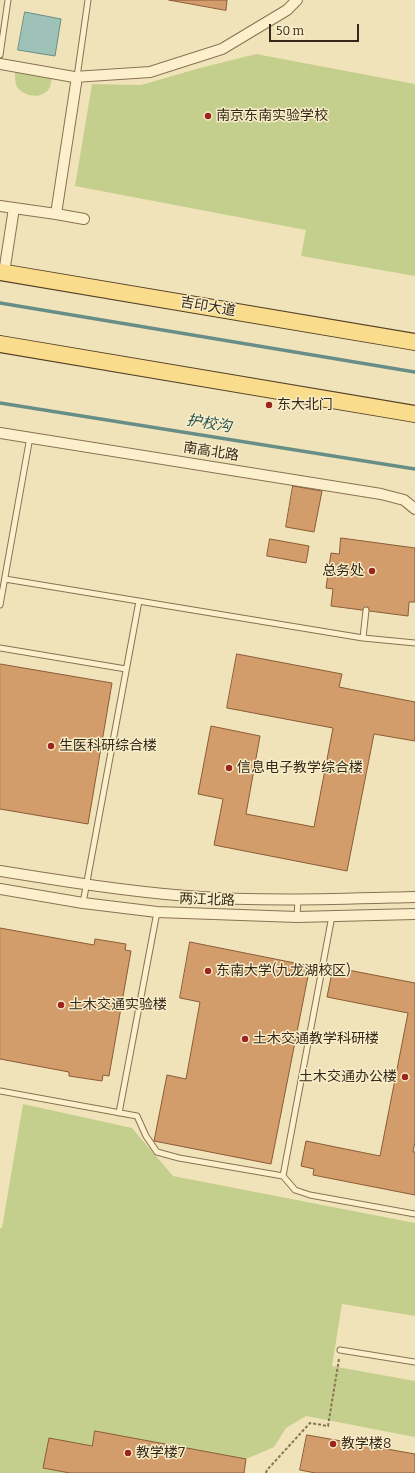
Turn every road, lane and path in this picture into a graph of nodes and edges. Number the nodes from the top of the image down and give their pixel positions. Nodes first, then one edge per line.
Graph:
1 (8, 0) edge
2 (88, 0) edge
3 (297, 0) edge
4 (0, 55) edge
5 (0, 64) edge
6 (77, 77) junction
7 (0, 206) edge
8 (14, 208) junction
9 (56, 214) junction
10 (84, 219) dead end
11 (2, 273) edge
12 (415, 342) edge
13 (0, 344) edge
14 (415, 414) edge
15 (0, 433) edge
16 (30, 437) junction
17 (415, 509) edge
18 (5, 579) junction
19 (139, 601) junction
20 (0, 605) edge
21 (366, 610) dead end
22 (363, 638) junction
23 (415, 643) edge
24 (0, 648) edge
25 (126, 669) junction
26 (0, 871) edge
27 (86, 885) junction
28 (0, 889) edge
29 (415, 897) edge
30 (298, 900) junction
31 (83, 903) junction
32 (157, 912) junction
33 (415, 914) edge
34 (332, 916) junction
35 (297, 917) junction
36 (0, 1091) edge
37 (119, 1113) junction
38 (283, 1176) junction
39 (415, 1214) edge
40 (340, 1350) joint
41 (415, 1362) edge
42 (266, 1473) edge

1 - 4 lane
2 - 6 lane
3 - 6 street
5 - 6 street
6 - 9 street
7 - 8 street
8 - 9 street
8 - 11 street
9 - 10 street
11 - 12 main road, 吉印大道
13 - 14 main road
15 - 16 street, 南高北路
16 - 17 street, 南高北路
16 - 18 lane
18 - 19 lane
18 - 20 lane
19 - 22 lane
19 - 25 lane
21 - 22 lane
22 - 23 lane
24 - 25 lane
25 - 27 lane
26 - 27 street, 两江北路
27 - 30 street, 两江北路
27 - 31 lane
28 - 31 street, 两江北路
29 - 30 street, 两江北路
30 - 35 lane
31 - 32 street, 两江北路
32 - 35 street, 两江北路
32 - 37 lane
33 - 34 street, 两江北路
34 - 35 street, 两江北路
34 - 38 lane
36 - 37 lane
37 - 38 lane
38 - 39 lane
40 - 41 lane
40 - 42 path

